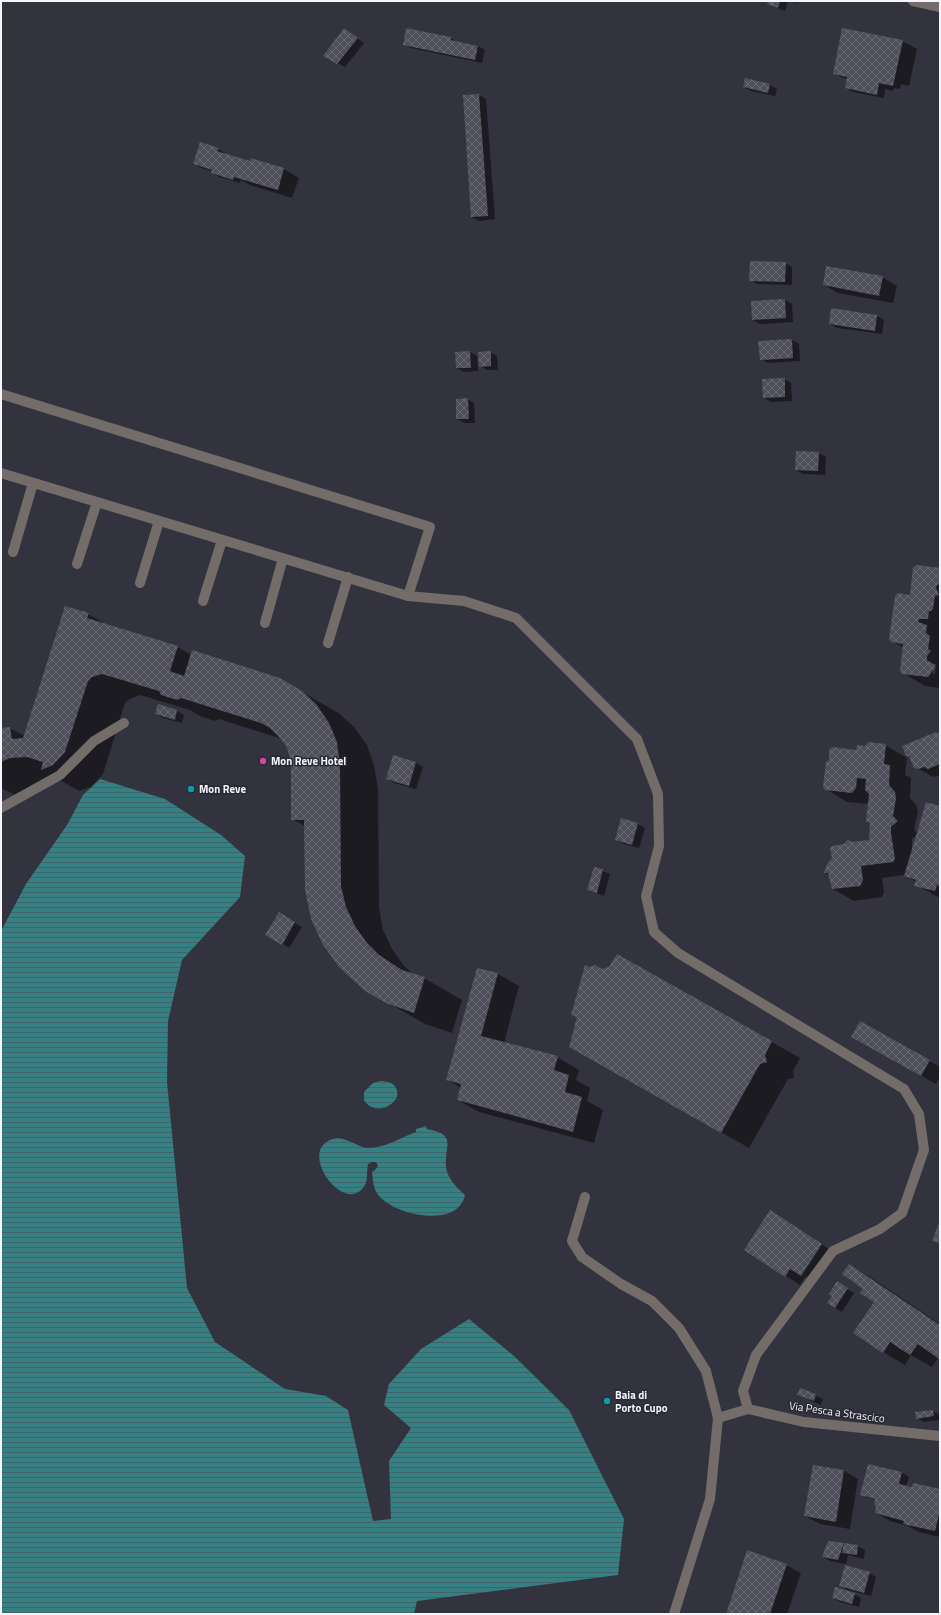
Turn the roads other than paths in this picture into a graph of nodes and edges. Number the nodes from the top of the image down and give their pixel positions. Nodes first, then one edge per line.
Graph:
1 (913, 1) edge
2 (940, 7) edge
3 (1, 394) edge
4 (1, 473) edge
5 (33, 483) junction
6 (97, 502) junction
7 (159, 521) junction
8 (222, 540) junction
9 (13, 552) dead end
10 (283, 558) junction
11 (77, 564) dead end
12 (348, 577) junction
13 (140, 582) dead end
14 (408, 596) junction
15 (203, 601) dead end
16 (265, 623) dead end
17 (328, 643) dead end
18 (124, 724) dead end
19 (1, 808) edge
20 (585, 1197) dead end
21 (748, 1409) junction
22 (718, 1418) junction
23 (940, 1436) edge
24 (674, 1614) edge

1 - 2 street
3 - 14 street
4 - 5 street
5 - 6 street
5 - 9 street
6 - 7 street
6 - 11 street
7 - 8 street
7 - 13 street
8 - 10 street
8 - 15 street
10 - 12 street
10 - 16 street
12 - 14 street
12 - 17 street
14 - 21 street
18 - 19 street
20 - 22 street
21 - 22 street, Via Pesca a Strascico
21 - 23 street, Via Pesca a Strascico
22 - 24 street

